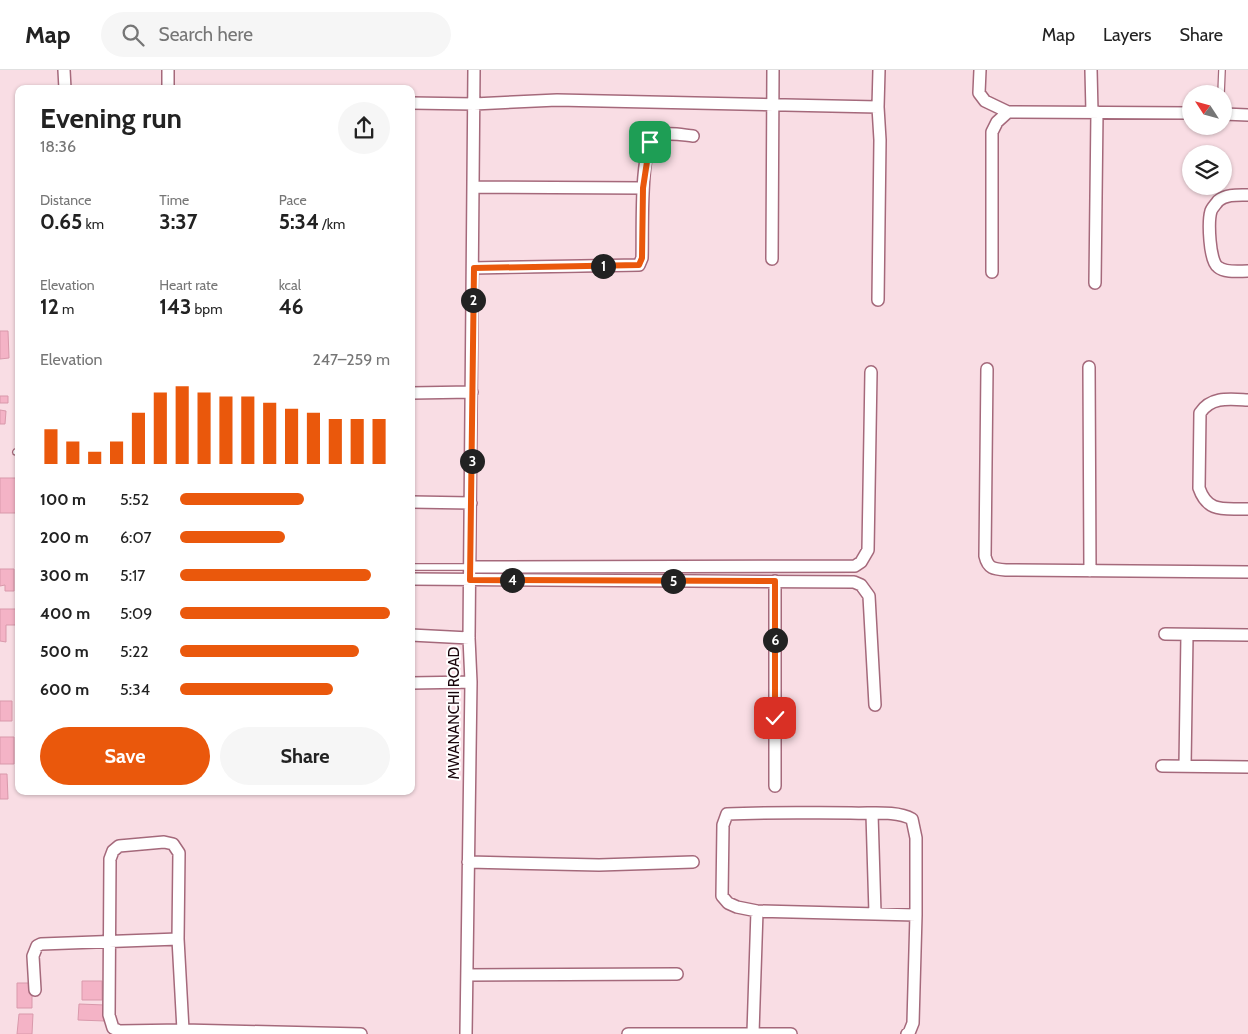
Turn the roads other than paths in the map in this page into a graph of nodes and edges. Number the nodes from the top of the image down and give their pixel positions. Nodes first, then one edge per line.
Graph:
1 (64, 70) edge
2 (168, 70) edge
3 (474, 70) edge
4 (772, 70) edge
5 (879, 70) edge
6 (980, 70) edge
7 (1091, 70) edge
8 (1222, 70) edge
9 (65, 85) edge
10 (168, 85) edge
11 (1222, 85) edge
12 (772, 103) junction
13 (415, 104) edge
14 (474, 104) junction
15 (878, 106) junction
16 (1008, 112) junction
17 (1095, 112) junction
18 (1182, 113) edge
19 (1232, 114) edge
20 (1248, 114) edge
21 (693, 136) dead end
22 (474, 186) junction
23 (643, 188) junction
24 (1248, 195) edge
25 (772, 259) dead end
26 (474, 268) junction
27 (1248, 271) edge
28 (992, 272) dead end
29 (1095, 283) dead end
30 (878, 300) dead end
31 (1089, 367) dead end
32 (987, 369) dead end
33 (871, 372) dead end
34 (472, 392) junction
35 (415, 393) edge
36 (1248, 400) edge
37 (415, 502) edge
38 (472, 503) junction
39 (1248, 509) edge
40 (415, 567) edge
41 (471, 567) junction
42 (1090, 572) junction
43 (1248, 572) edge
44 (415, 579) edge
45 (470, 580) junction
46 (775, 581) junction
47 (1165, 634) dead end
48 (1188, 634) junction
49 (415, 635) edge
50 (1248, 635) edge
51 (469, 638) junction
52 (471, 682) junction
53 (415, 683) edge
54 (875, 705) dead end
55 (1162, 766) dead end
56 (1185, 766) junction
57 (1248, 767) edge
58 (775, 786) dead end
59 (872, 814) junction
60 (468, 862) junction
61 (693, 862) dead end
62 (757, 911) junction
63 (875, 914) junction
64 (916, 915) junction
65 (178, 940) junction
66 (108, 943) junction
67 (677, 974) dead end
68 (467, 975) junction
69 (35, 990) dead end
70 (183, 1030) junction
71 (753, 1033) junction
72 (361, 1034) edge
73 (466, 1034) edge
74 (628, 1034) edge
75 (791, 1034) edge
76 (907, 1034) edge

1 - 9 street
2 - 10 street
3 - 14 street, MWANANCHI ROAD
4 - 12 street
5 - 15 street
6 - 16 street
7 - 17 street
8 - 11 lane
12 - 14 street
12 - 15 street
12 - 25 street
13 - 14 street
14 - 22 street, MWANANCHI ROAD
15 - 30 street
16 - 17 street
16 - 28 street
17 - 18 street
17 - 29 street
19 - 20 street
21 - 23 street
22 - 23 street
22 - 26 street, MWANANCHI ROAD
23 - 26 street
24 - 27 street
26 - 34 street, MWANANCHI ROAD
31 - 42 street
32 - 42 street
33 - 41 street
34 - 35 street
34 - 38 street, MWANANCHI ROAD
36 - 39 street
37 - 38 street
38 - 41 street, MWANANCHI ROAD
40 - 41 lane
41 - 45 street, MWANANCHI ROAD
42 - 43 street
44 - 45 street
45 - 46 street
45 - 51 street, MWANANCHI ROAD
46 - 54 street
46 - 58 street
47 - 48 street
48 - 50 street
48 - 56 street
49 - 51 street
51 - 52 street, MWANANCHI ROAD
52 - 53 street
52 - 60 street, MWANANCHI ROAD
55 - 56 street
56 - 57 street
59 - 62 street
59 - 63 street
59 - 64 street
60 - 61 street
60 - 68 street, MWANANCHI ROAD
62 - 63 street
62 - 71 street
63 - 64 street
64 - 76 street
65 - 66 street
65 - 66 street
65 - 70 street
66 - 69 street
66 - 70 street
67 - 68 street
68 - 73 street, MWANANCHI ROAD
70 - 72 street
71 - 74 street
71 - 75 street

